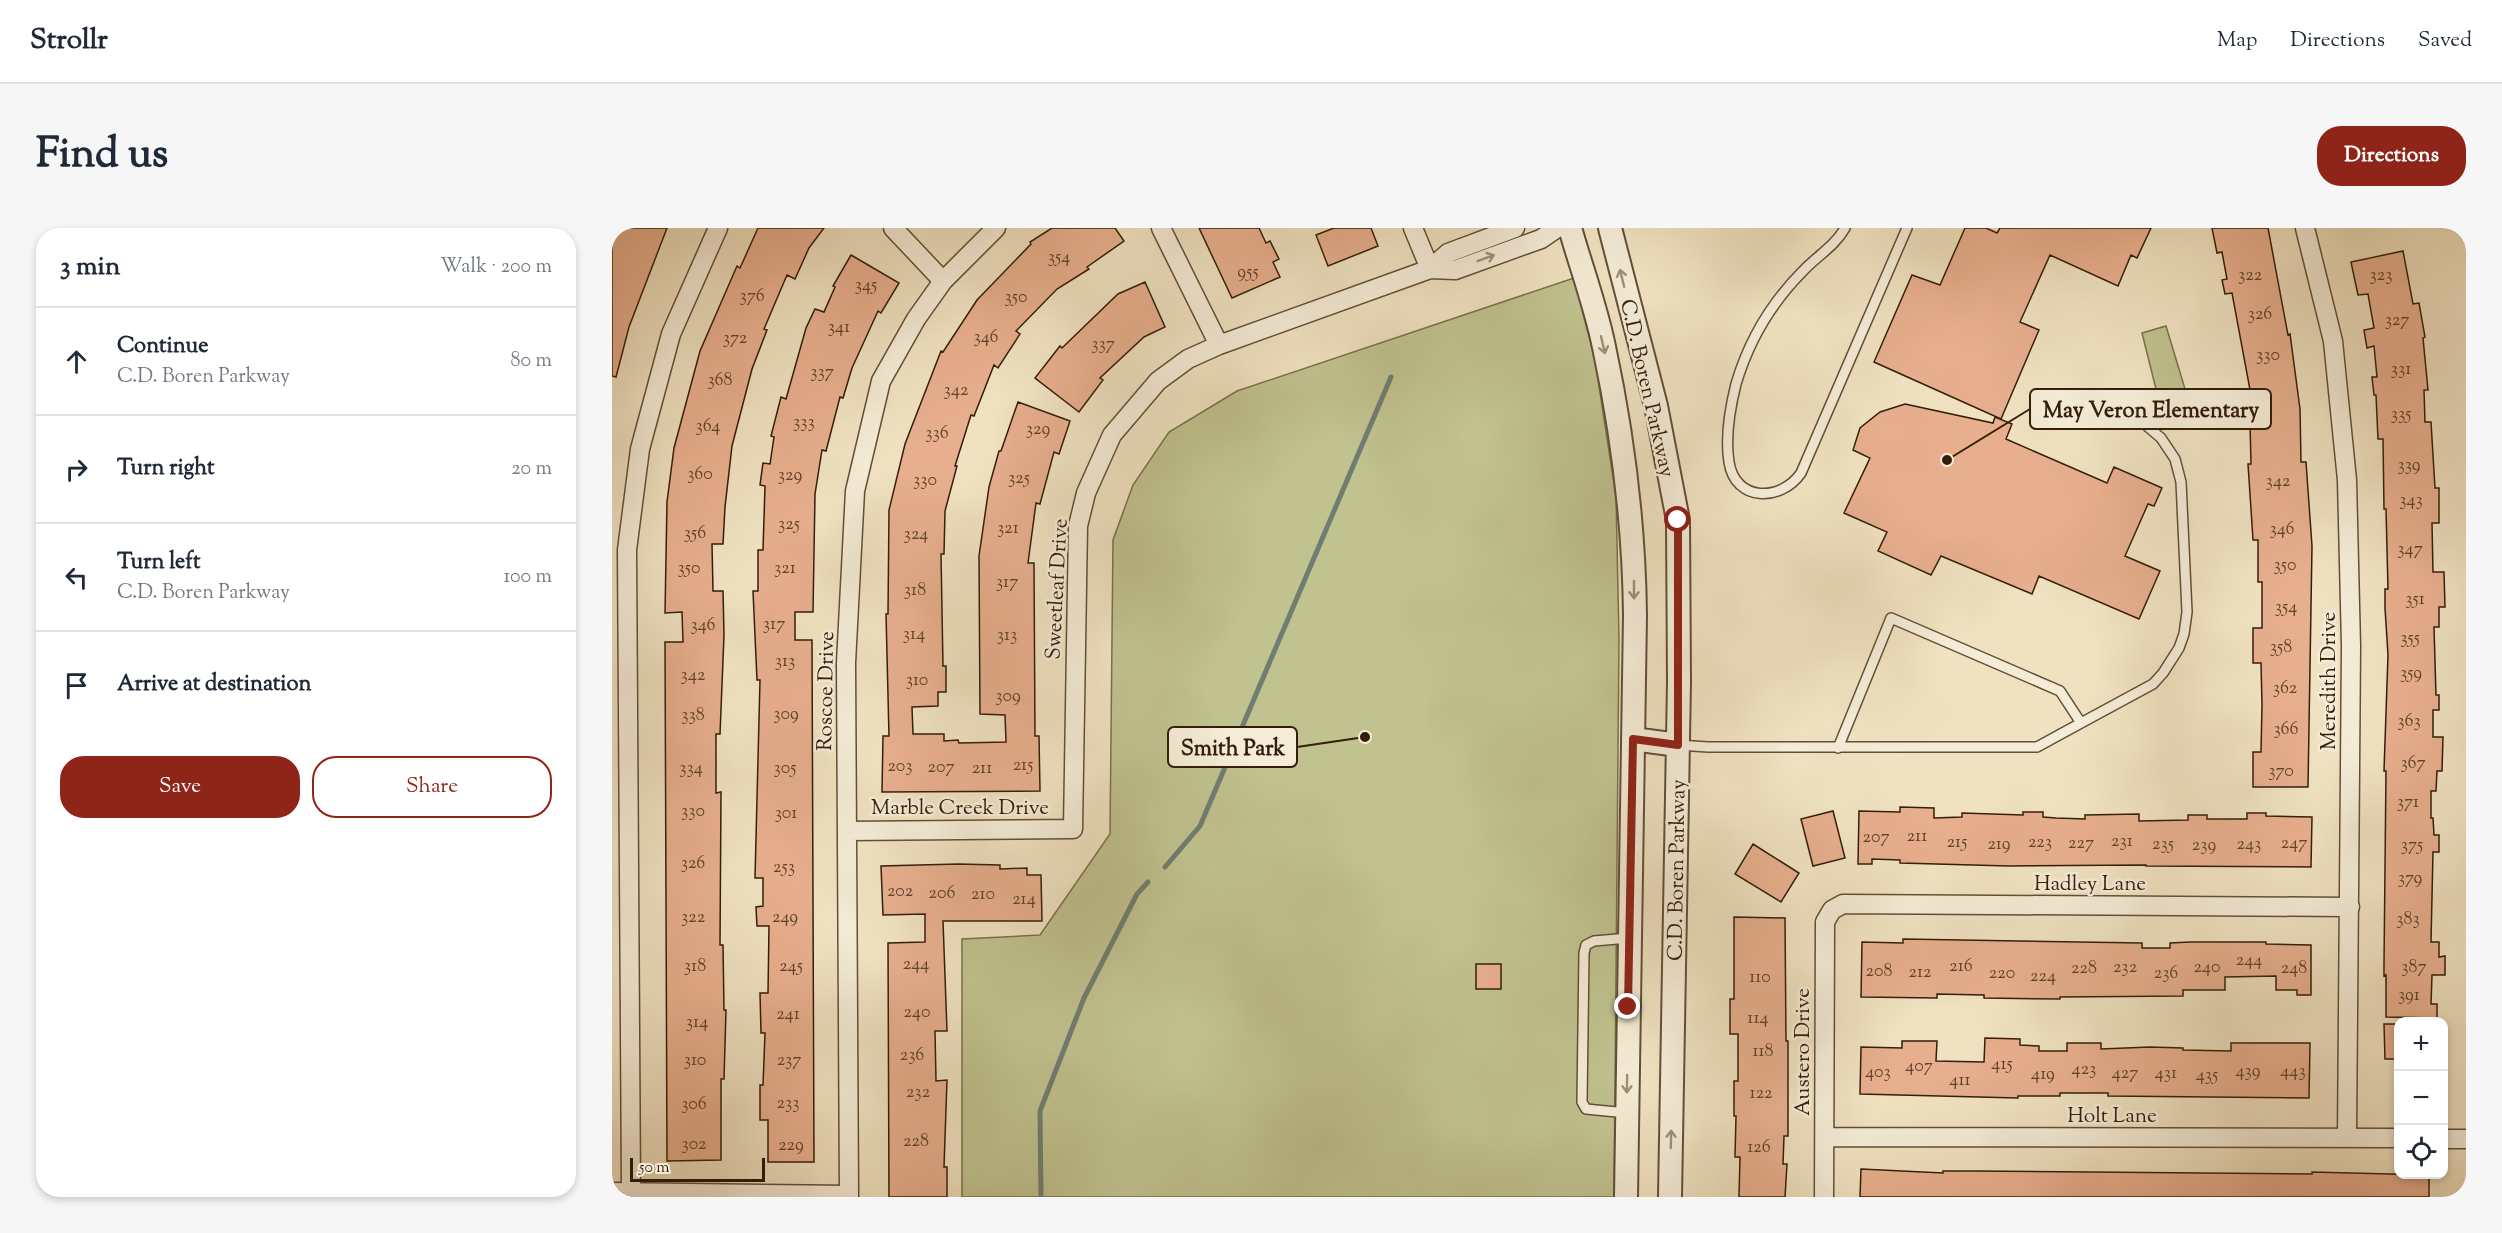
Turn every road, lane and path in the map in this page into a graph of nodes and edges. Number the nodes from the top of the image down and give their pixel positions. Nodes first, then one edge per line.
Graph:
1 (718, 228) edge
2 (893, 228) edge
3 (996, 228) edge
4 (1161, 228) edge
5 (1413, 228) edge
6 (1515, 228) edge
7 (1557, 228) edge
8 (1570, 228) edge
9 (1610, 228) edge
10 (1845, 228) edge
11 (1906, 228) edge
12 (2305, 228) edge
13 (1430, 269) junction
14 (943, 281) junction
15 (1219, 345) junction
16 (2082, 395) dead end
17 (2081, 723) junction
18 (1633, 739) junction
19 (1678, 745) junction
20 (1838, 748) junction
21 (1073, 829) joint
22 (847, 831) junction
23 (2350, 907) junction
24 (1832, 910) joint
25 (1629, 939) junction
26 (620, 973) edge
27 (1627, 1113) junction
28 (1825, 1137) junction
29 (2347, 1137) junction
30 (2394, 1138) edge
31 (2448, 1139) edge
32 (2466, 1140) edge
33 (612, 1191) edge
34 (631, 1192) junction
35 (849, 1196) edge
36 (1626, 1197) edge
37 (1671, 1197) edge
38 (1824, 1197) edge

1 - 26 street
2 - 14 street
3 - 14 street, Roscoe Drive
4 - 15 street
5 - 13 street
6 - 13 street, Sweetleaf Drive
13 -> 7 street, Sweetleaf Drive
8 -> 18 street, C.D. Boren Parkway
19 -> 9 street, C.D. Boren Parkway
10 - 11 lane
12 - 23 street, Meredith Drive
13 - 15 street, Sweetleaf Drive
14 - 22 street, Roscoe Drive
15 - 21 street, Sweetleaf Drive
16 - 17 lane
17 - 20 lane
17 - 20 lane
18 - 19 street
18 - 25 street, C.D. Boren Parkway
19 - 20 lane
37 -> 19 street, C.D. Boren Parkway
21 - 22 street, Marble Creek Drive
22 - 35 street, Roscoe Drive
23 - 24 street, Hadley Lane
23 - 29 street, Meredith Drive
24 - 28 street, Austero Drive
25 -> 27 street, C.D. Boren Parkway
25 - 27 lane
26 - 34 street
27 - 36 street, C.D. Boren Parkway
28 - 29 street, Holt Lane
28 - 38 street, Austero Drive
29 - 30 street, Holt Lane
31 - 32 street
33 - 34 street
34 - 35 street

